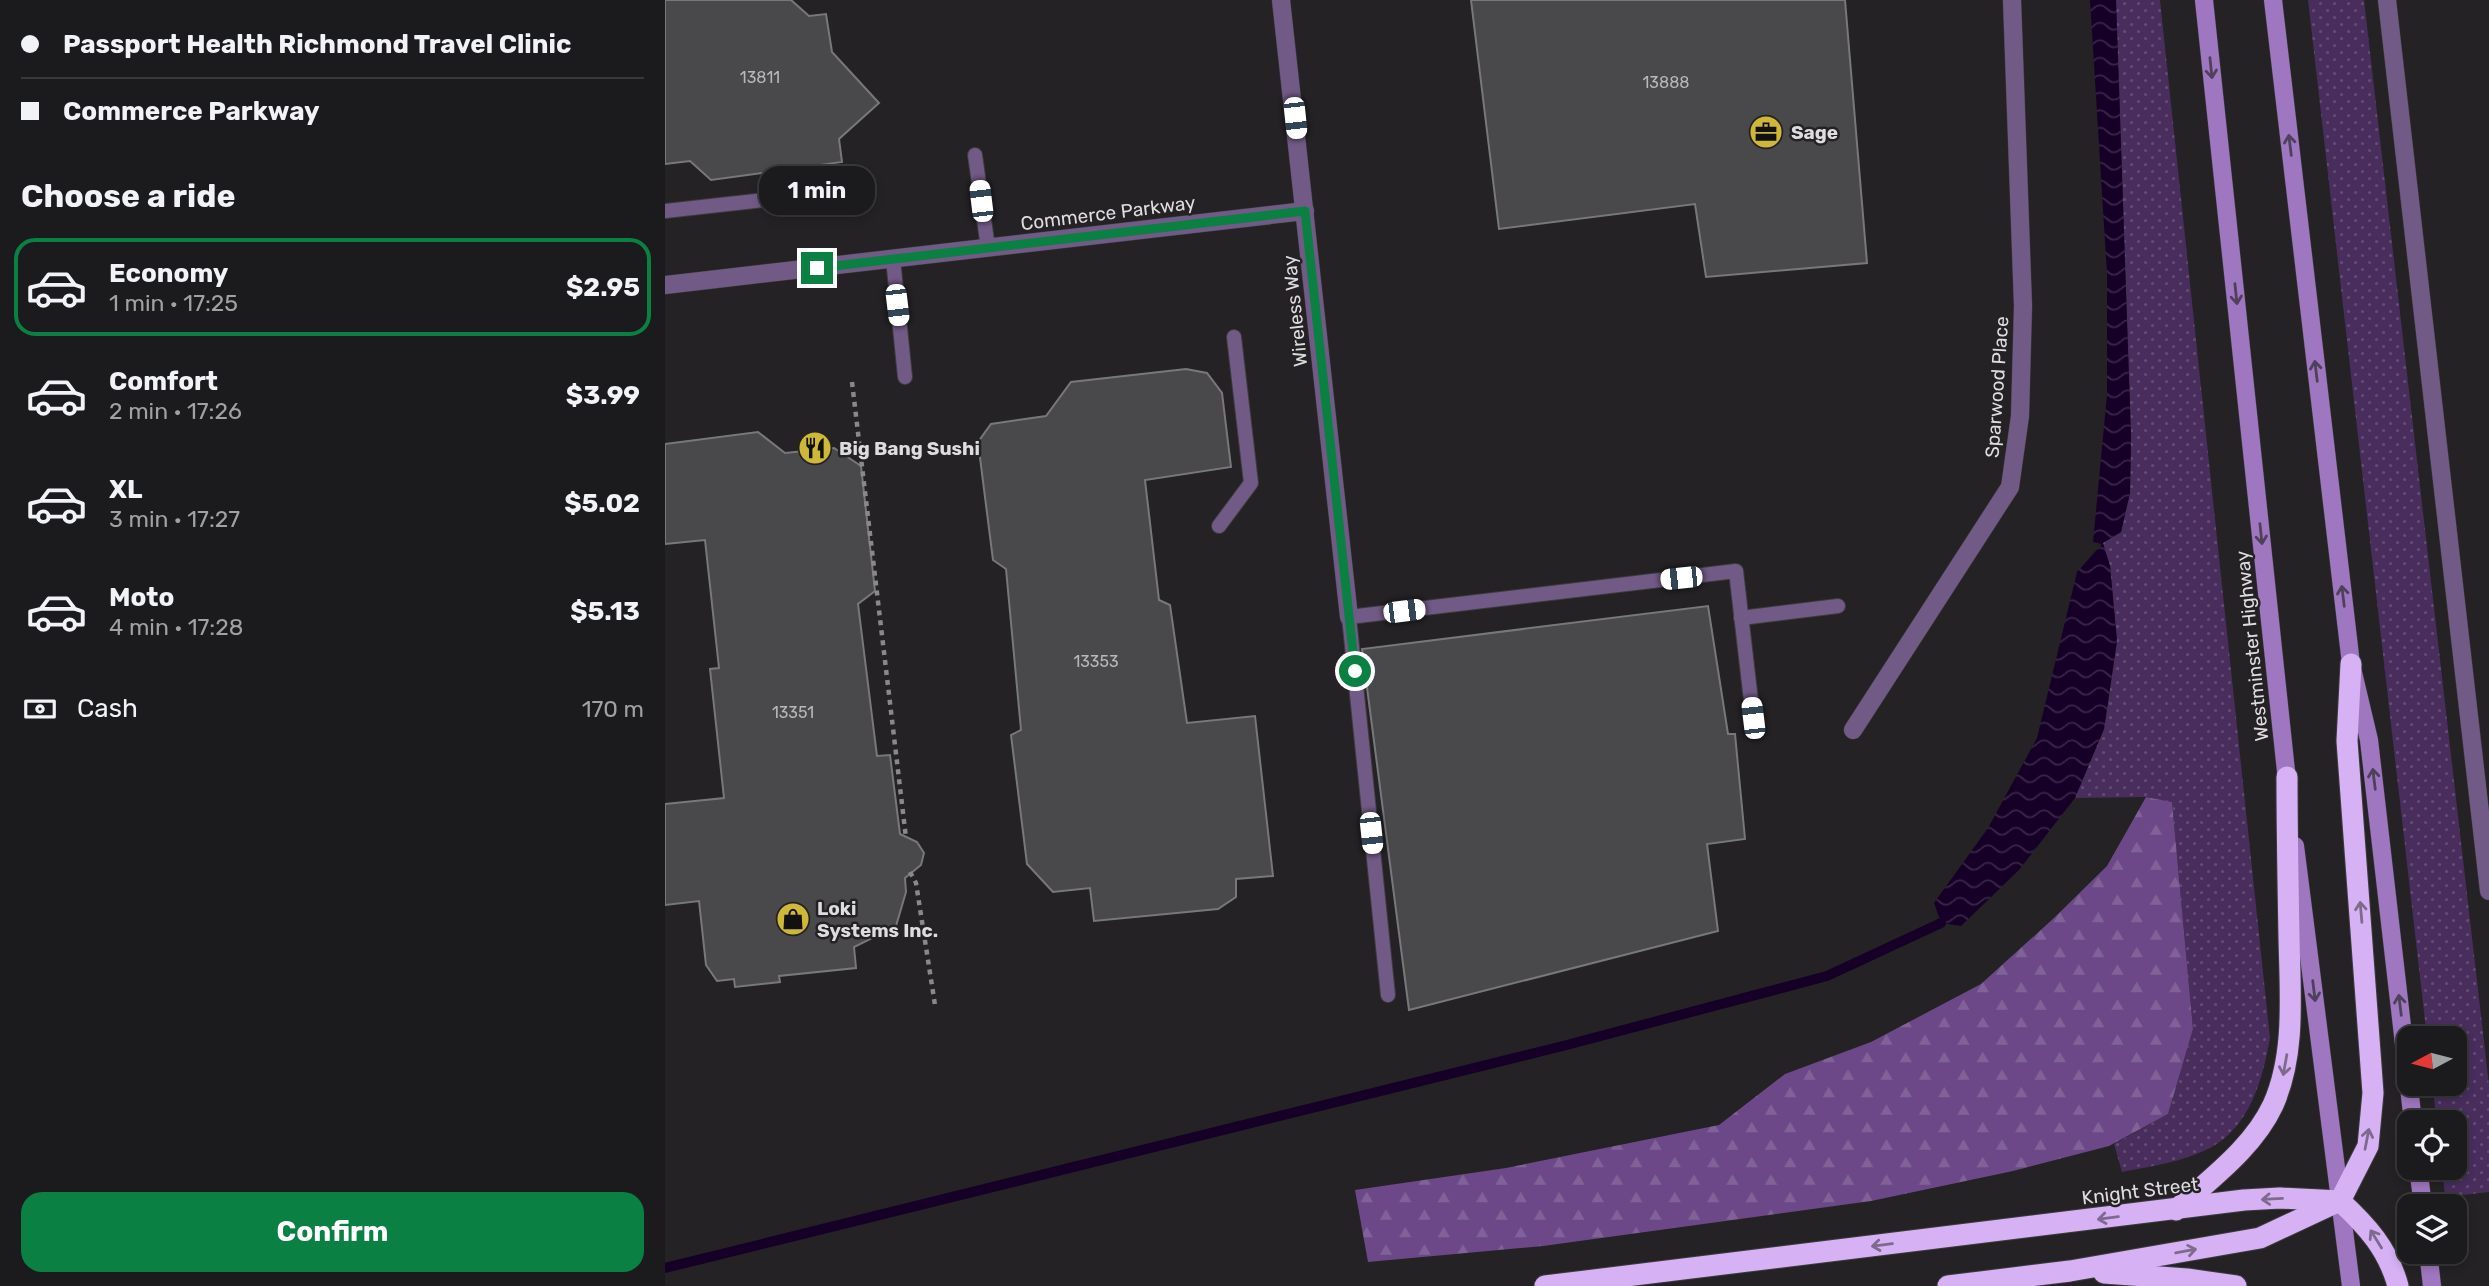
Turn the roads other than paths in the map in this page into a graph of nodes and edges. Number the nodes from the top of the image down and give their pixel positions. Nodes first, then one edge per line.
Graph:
1 (1281, 0) edge
2 (2012, 0) edge
3 (2204, 0) edge
4 (2273, 0) edge
5 (2388, 0) edge
6 (975, 155) dead end
7 (819, 194) dead end
8 (665, 211) edge
9 (1305, 211) junction
10 (988, 248) junction
11 (893, 259) junction
12 (665, 285) edge
13 (1234, 337) dead end
14 (905, 377) dead end
15 (1219, 526) dead end
16 (1838, 606) dead end
17 (1349, 617) junction
18 (1741, 618) junction
19 (2351, 664) junction
20 (1753, 718) dead end
21 (1853, 730) dead end
22 (2287, 777) junction
23 (2489, 891) edge
24 (1388, 995) dead end
25 (2412, 1110) edge
26 (2340, 1201) junction
27 (2175, 1210) junction
28 (2429, 1264) edge
29 (2070, 1271) junction
30 (1545, 1286) edge
31 (1948, 1286) edge
32 (2236, 1286) edge
33 (2351, 1286) edge
34 (2398, 1286) edge
35 (2432, 1286) edge

1 - 9 street, Wireless Way
2 - 21 street, Sparwood Place
3 -> 22 main road, Westminster Highway
19 -> 4 main road
5 - 23 street
6 - 10 lane
7 - 8 lane
9 - 10 street, Commerce Parkway
9 - 17 street, Wireless Way
10 - 11 street, Commerce Parkway
11 - 12 street, Commerce Parkway
11 - 14 lane
13 - 15 lane
16 - 18 lane
17 - 18 lane
17 - 24 lane
18 - 20 lane
25 -> 19 main road
26 -> 19 highway
22 -> 26 main road, Westminster Highway
22 -> 27 highway
26 -> 27 highway, Knight Street
29 -> 26 highway
26 - 33 main road, Westminster Highway
34 -> 26 highway
27 -> 30 highway, Knight Street
28 - 35 main road
29 - 31 highway
29 - 32 highway

